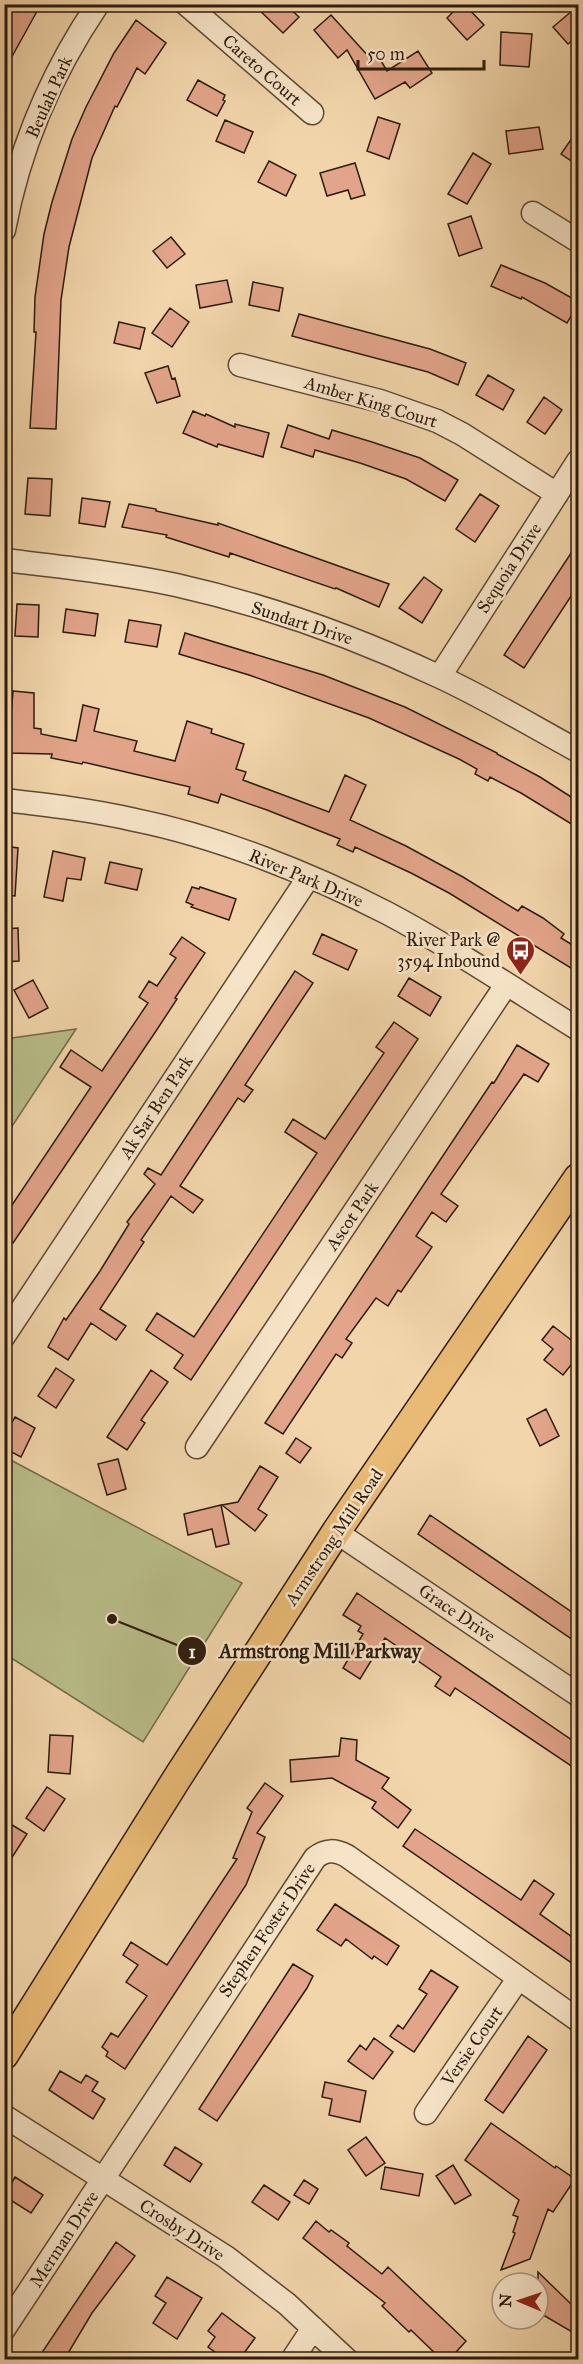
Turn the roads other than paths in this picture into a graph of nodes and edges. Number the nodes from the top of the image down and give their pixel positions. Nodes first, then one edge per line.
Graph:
1 (98, 4) edge
2 (186, 4) edge
3 (312, 113) dead end
4 (533, 213) dead end
5 (4, 230) edge
6 (579, 242) edge
7 (240, 365) dead end
8 (579, 460) edge
9 (557, 494) junction
10 (4, 560) edge
11 (440, 676) junction
12 (579, 751) edge
13 (4, 800) edge
14 (308, 878) junction
15 (506, 985) junction
16 (579, 1029) edge
17 (579, 1178) edge
18 (4, 1336) edge
19 (197, 1447) dead end
20 (336, 1532) junction
21 (579, 1695) edge
22 (518, 1979) junction
23 (579, 2020) edge
24 (4, 2055) edge
25 (426, 2113) dead end
26 (4, 2116) edge
27 (103, 2179) junction
28 (313, 2328) junction
29 (4, 2329) edge
30 (292, 2360) edge
31 (347, 2360) edge

1 - 5 street, Beulah Park
2 - 3 street, Careto Court
4 - 6 street
7 - 9 street, Amber King Court
8 - 9 street, Sequoia Drive
9 - 11 street, Sequoia Drive
10 - 11 street, Sundart Drive
11 - 12 street, Sundart Drive
13 - 14 street, River Park Drive
14 - 15 street, River Park Drive
14 - 18 street, Ak Sar Ben Park
15 - 16 street, River Park Drive
15 - 19 street, Ascot Park
17 - 20 main road, Armstrong Mill Road
20 - 21 street, Grace Drive
20 - 24 main road, Armstrong Mill Road
22 - 23 street, Stephen Foster Drive
22 - 25 street, Versie Court
22 - 27 street, Stephen Foster Drive
26 - 27 street, Crosby Drive
27 - 28 street, Crosby Drive
27 - 29 street, Merman Drive
28 - 30 street
28 - 31 street, Crosby Drive

